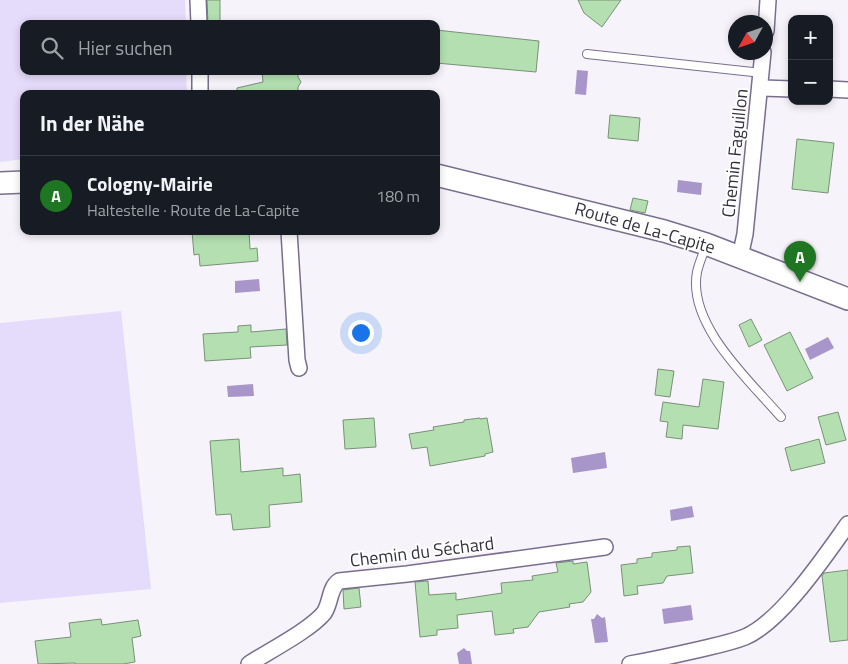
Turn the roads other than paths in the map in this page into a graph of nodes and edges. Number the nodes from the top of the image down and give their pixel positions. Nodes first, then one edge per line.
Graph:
1 (198, 0) edge
2 (768, 0) edge
3 (767, 15) edge
4 (199, 20) edge
5 (587, 54) dead end
6 (763, 60) edge
7 (200, 75) edge
8 (761, 81) junction
9 (788, 88) edge
10 (833, 89) edge
11 (200, 90) edge
12 (848, 90) edge
13 (440, 176) edge
14 (20, 182) edge
15 (0, 183) edge
16 (289, 235) edge
17 (706, 244) junction
18 (740, 257) junction
19 (848, 299) edge
20 (299, 368) dead end
21 (781, 417) dead end
22 (848, 524) edge
23 (605, 547) dead end
24 (249, 664) edge
25 (630, 664) edge

1 - 4 street
2 - 3 street
5 - 8 lane
6 - 8 street, Chemin Faguillon
7 - 11 street
8 - 9 street
8 - 18 street, Chemin Faguillon
10 - 12 street
13 - 17 street, Route de La-Capite
14 - 15 street
16 - 20 street
17 - 18 street, Route de La-Capite
17 - 21 lane
18 - 19 street, Route de La-Capite
22 - 25 street
23 - 24 street, Chemin du Séchard

